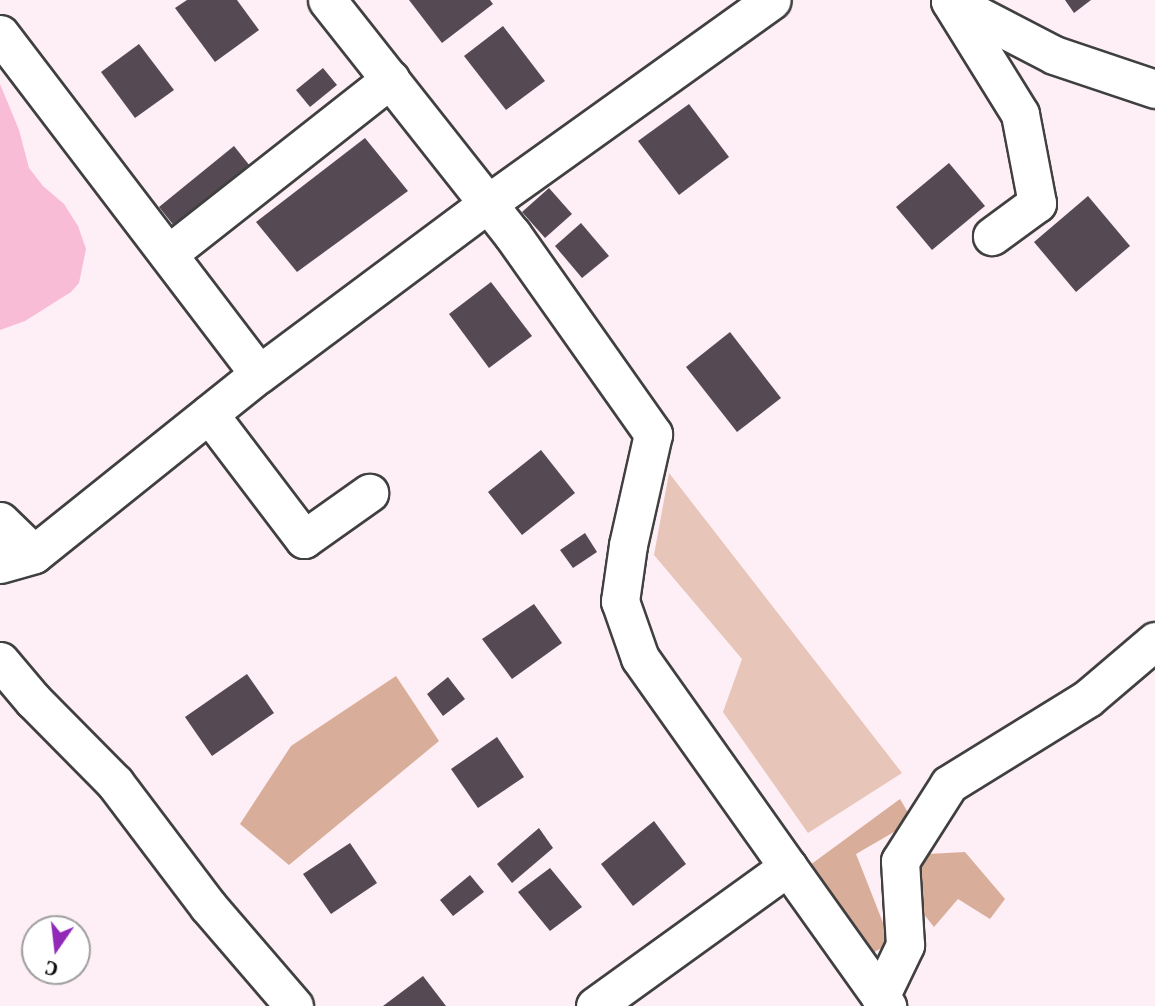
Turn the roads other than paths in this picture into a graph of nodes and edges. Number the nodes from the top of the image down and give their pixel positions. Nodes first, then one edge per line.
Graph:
1 (327, 0) edge
2 (772, 0) edge
3 (949, 0) edge
4 (0, 34) edge
5 (390, 79) junction
6 (1155, 89) edge
7 (487, 204) junction
8 (992, 236) dead end
9 (168, 254) junction
10 (260, 374) junction
11 (209, 414) junction
12 (369, 493) dead end
13 (0, 521) edge
14 (17, 559) edge
15 (1155, 641) edge
16 (0, 661) edge
17 (788, 867) junction
18 (883, 1002) edge
19 (294, 1006) edge
20 (595, 1006) edge

1 - 5 street
2 - 7 street
3 - 6 street
3 - 8 street
4 - 9 street
5 - 7 street
5 - 9 street
7 - 10 street
7 - 17 street
9 - 10 street
10 - 11 street
11 - 12 street
11 - 14 street
13 - 14 street
15 - 18 street
16 - 19 street
17 - 18 street
17 - 20 street

